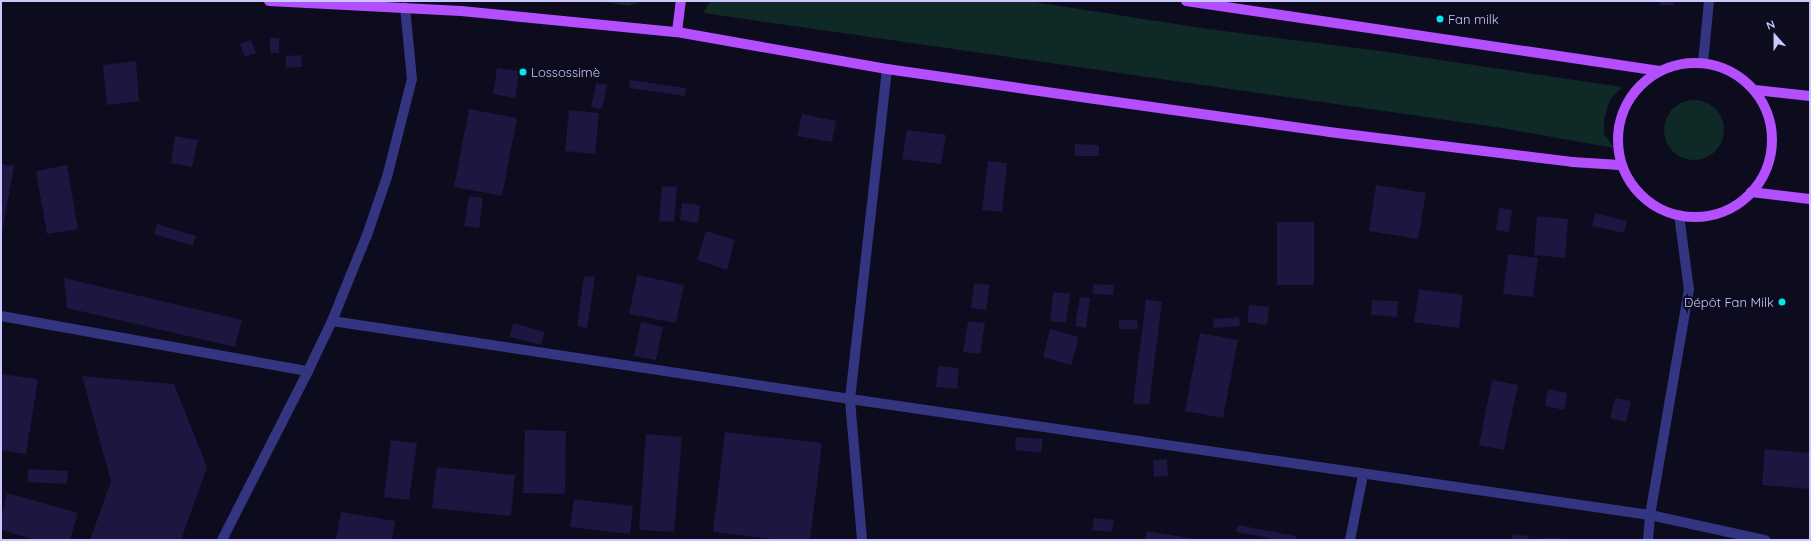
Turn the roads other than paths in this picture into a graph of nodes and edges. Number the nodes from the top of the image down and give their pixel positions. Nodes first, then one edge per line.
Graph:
1 (269, 1) edge
2 (681, 1) edge
3 (1186, 1) edge
4 (1709, 1) edge
5 (405, 4) edge
6 (677, 32) junction
7 (1703, 64) junction
8 (887, 69) junction
9 (1660, 72) junction
10 (1755, 90) junction
11 (1810, 96) edge
12 (1620, 165) junction
13 (1751, 192) junction
14 (1810, 199) edge
15 (1679, 215) junction
16 (1, 316) edge
17 (332, 321) junction
18 (308, 371) junction
19 (850, 399) junction
20 (1363, 474) junction
21 (1650, 515) junction
22 (222, 540) edge
23 (862, 540) edge
24 (1350, 540) edge
25 (1648, 540) edge
26 (1765, 540) edge

1 - 5 main road
2 - 6 main road
3 - 9 main road
4 - 7 street
5 - 6 main road
5 - 17 street
6 - 8 main road
7 - 9 main road
7 - 10 main road
8 - 12 main road
8 - 19 street
9 - 12 main road
10 - 11 main road
10 - 13 main road
12 - 15 main road
13 - 14 main road
13 - 15 main road
15 - 21 street
16 - 18 street
17 - 18 street
17 - 19 street
18 - 22 street
19 - 20 street
19 - 23 street
20 - 21 street
20 - 24 street
21 - 25 street
21 - 26 street

